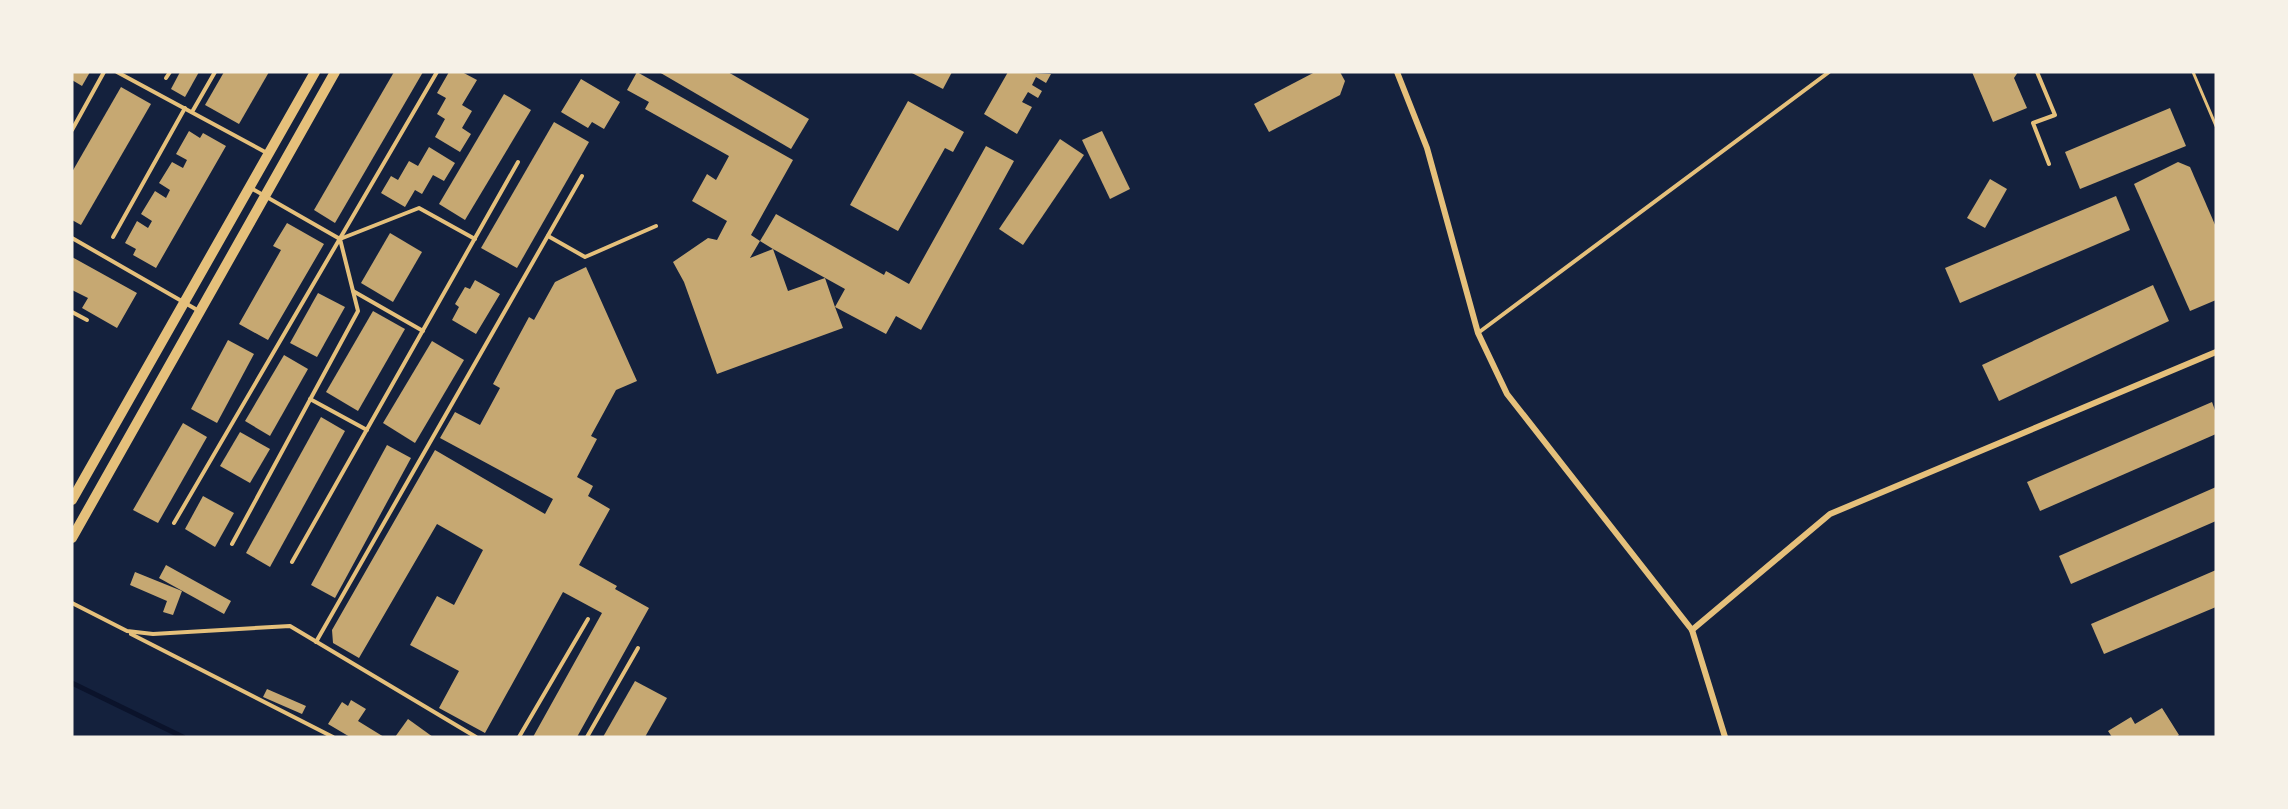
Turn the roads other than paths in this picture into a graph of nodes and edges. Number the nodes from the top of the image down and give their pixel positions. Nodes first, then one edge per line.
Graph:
1 (104, 72) edge
2 (117, 72) edge
3 (170, 72) edge
4 (215, 72) edge
5 (315, 72) edge
6 (335, 72) edge
7 (437, 72) edge
8 (1397, 72) edge
9 (1829, 72) edge
10 (2037, 72) edge
11 (166, 78) dead end
12 (185, 108) junction
13 (192, 112) junction
14 (72, 130) edge
15 (270, 154) junction
16 (518, 162) dead end
17 (2049, 164) dead end
18 (582, 176) dead end
19 (251, 188) junction
20 (266, 196) junction
21 (656, 226) dead end
22 (548, 236) junction
23 (113, 237) dead end
24 (72, 238) edge
25 (340, 239) junction
26 (475, 239) junction
27 (353, 291) junction
28 (184, 302) junction
29 (199, 311) junction
30 (72, 312) edge
31 (87, 320) dead end
32 (423, 331) junction
33 (1478, 333) junction
34 (2216, 352) edge
35 (310, 399) junction
36 (367, 430) junction
37 (72, 500) edge
38 (174, 523) dead end
39 (72, 538) edge
40 (232, 544) dead end
41 (292, 562) dead end
42 (72, 603) edge
43 (588, 619) dead end
44 (1692, 630) junction
45 (127, 631) junction
46 (316, 642) junction
47 (639, 648) dead end
48 (333, 737) edge
49 (476, 737) edge
50 (519, 737) edge
51 (587, 737) edge
52 (1725, 737) edge

1 - 14 lane
2 - 12 lane
3 - 11 lane
4 - 13 lane
5 - 15 main road
6 - 20 main road
7 - 25 lane
8 - 33 street
9 - 33 lane
10 - 17 lane
12 - 13 lane
12 - 23 lane
13 - 15 lane
15 - 19 main road
16 - 26 lane
18 - 22 lane
19 - 20 lane
19 - 28 main road
20 - 25 lane
20 - 29 main road
21 - 22 lane
22 - 46 lane
24 - 28 lane
25 - 26 lane
25 - 27 lane
25 - 38 lane
26 - 32 lane
27 - 32 lane
27 - 35 lane
28 - 29 lane
28 - 37 main road
29 - 39 main road
30 - 31 lane
32 - 36 lane
33 - 44 street
34 - 44 street
35 - 36 lane
35 - 40 lane
36 - 41 lane
42 - 45 lane
43 - 50 lane
44 - 52 street
45 - 46 lane
45 - 48 lane
46 - 49 lane
47 - 51 lane

